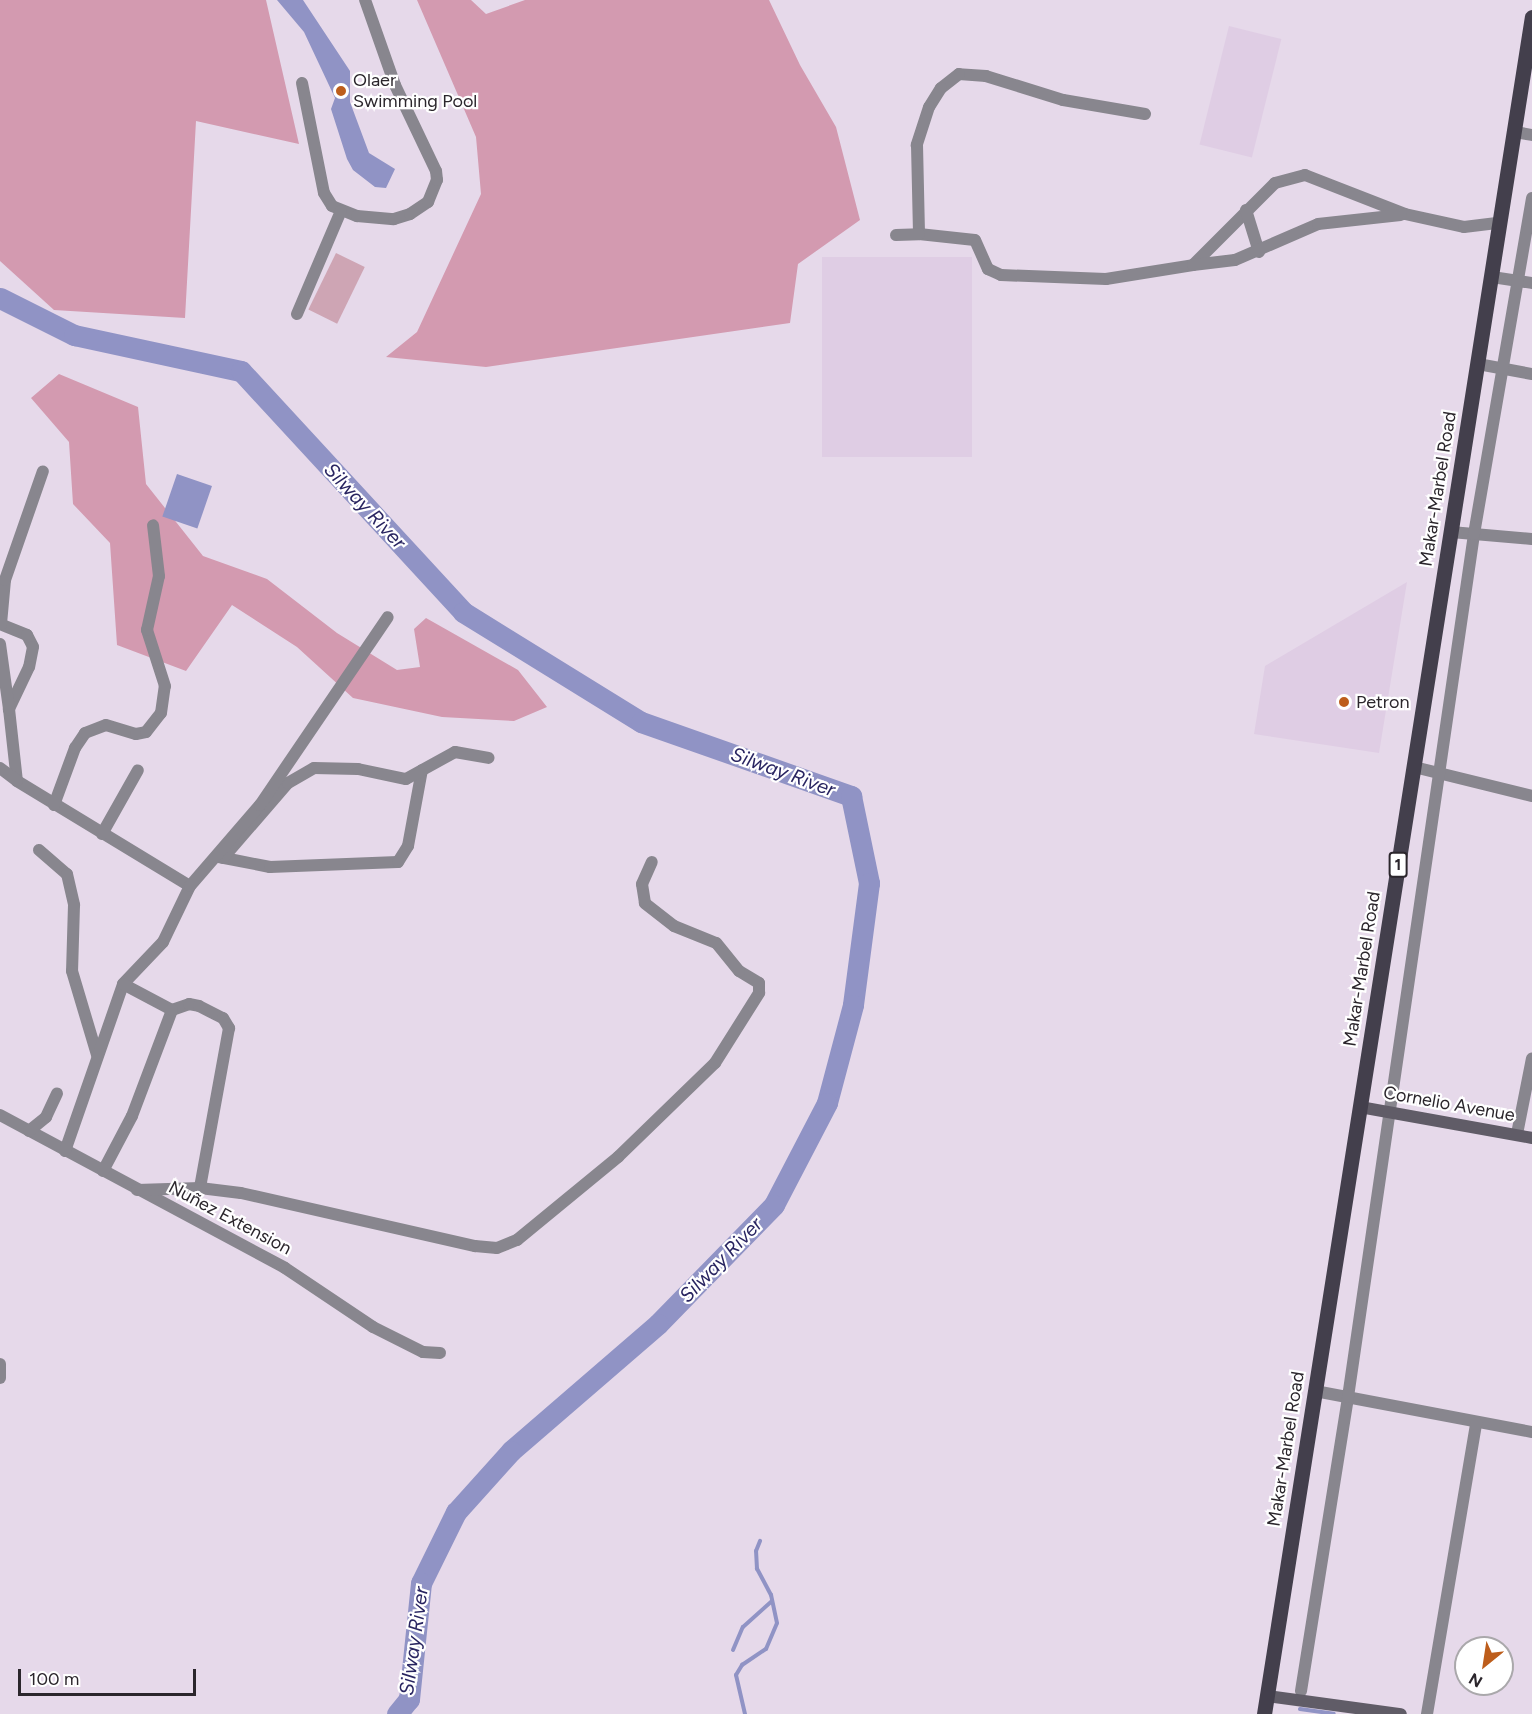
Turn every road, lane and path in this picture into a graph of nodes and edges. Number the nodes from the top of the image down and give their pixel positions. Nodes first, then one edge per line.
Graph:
1 (365, 0) edge
2 (1532, 17) edge
3 (302, 83) dead end
4 (1145, 114) dead end
5 (1515, 132) junction
6 (1532, 135) edge
7 (1532, 198) edge
8 (1246, 210) junction
9 (341, 211) junction
10 (1405, 214) junction
11 (1499, 223) junction
12 (919, 234) junction
13 (896, 235) dead end
14 (1259, 252) junction
15 (1193, 265) junction
16 (1492, 277) junction
17 (1526, 282) edge
18 (297, 314) dead end
19 (1478, 364) junction
20 (1503, 369) junction
21 (1532, 374) edge
22 (43, 471) dead end
23 (153, 525) dead end
24 (1451, 532) junction
25 (1474, 534) junction
26 (1532, 539) edge
27 (388, 617) dead end
28 (1, 624) edge
29 (0, 644) edge
30 (9, 709) junction
31 (488, 758) dead end
32 (1414, 767) junction
33 (0, 768) edge
34 (138, 770) dead end
35 (422, 770) junction
36 (1441, 773) junction
37 (17, 781) junction
38 (1532, 796) edge
39 (54, 805) junction
40 (102, 834) junction
41 (39, 850) dead end
42 (219, 857) junction
43 (652, 862) dead end
44 (190, 886) junction
45 (123, 984) junction
46 (172, 1010) junction
47 (98, 1056) junction
48 (1532, 1058) edge
49 (57, 1093) dead end
50 (1360, 1107) junction
51 (1387, 1112) junction
52 (0, 1115) edge
53 (29, 1131) junction
54 (1517, 1134) junction
55 (1532, 1137) edge
56 (65, 1151) junction
57 (103, 1171) junction
58 (200, 1188) junction
59 (137, 1190) junction
60 (440, 1353) dead end
61 (0, 1364) edge
62 (0, 1378) edge
63 (1315, 1391) junction
64 (1348, 1397) junction
65 (1476, 1423) junction
66 (1532, 1432) edge
67 (1301, 1691) dead end
68 (1267, 1696) junction
69 (1264, 1714) edge
70 (1401, 1714) edge
71 (1427, 1714) edge

1 - 9 street
2 - 5 main road, Makar-Marbel Road / 1
3 - 9 street
4 - 12 street
5 - 6 street
5 - 11 main road, Makar-Marbel Road / 1
7 - 17 street
8 - 10 street
8 - 14 street
8 - 15 street
9 - 18 street
10 - 11 street
10 - 14 street
11 - 16 main road, Makar-Marbel Road / 1
12 - 13 street
12 - 15 street
14 - 15 street
16 - 17 street
16 - 19 main road, Makar-Marbel Road / 1
17 - 20 street
19 - 20 street
19 - 24 main road, Makar-Marbel Road / 1
20 - 21 street
20 - 25 street
22 - 28 street
23 - 39 street
24 - 25 street
24 - 32 main road, Makar-Marbel Road / 1
25 - 26 street
25 - 36 street
27 - 42 street
28 - 30 street
29 - 30 street
30 - 37 street
31 - 35 street
32 - 36 street
32 - 50 main road, Makar-Marbel Road / 1
33 - 37 street
34 - 40 street
35 - 42 street
35 - 42 street
36 - 38 street
36 - 51 street
37 - 39 street
39 - 40 street
40 - 44 street
41 - 47 street
42 - 44 street
43 - 58 street
44 - 45 street
45 - 46 street
45 - 47 street
46 - 57 street
46 - 58 street
47 - 56 street
48 - 54 street
49 - 53 street
50 - 51 street, Cornelio Avenue
50 - 63 main road, Makar-Marbel Road / 1
51 - 54 street, Cornelio Avenue
51 - 64 street
52 - 53 street, Nuñez Extension
53 - 56 street, Nuñez Extension
54 - 55 street, Cornelio Avenue
56 - 57 street, Nuñez Extension
57 - 59 street, Nuñez Extension
58 - 59 street
59 - 60 street, Nuñez Extension
61 - 62 street
63 - 64 street
63 - 68 main road, Makar-Marbel Road / 1
64 - 65 street
64 - 67 street
65 - 66 street
65 - 71 street
68 - 69 main road, Makar-Marbel Road / 1
68 - 70 street

